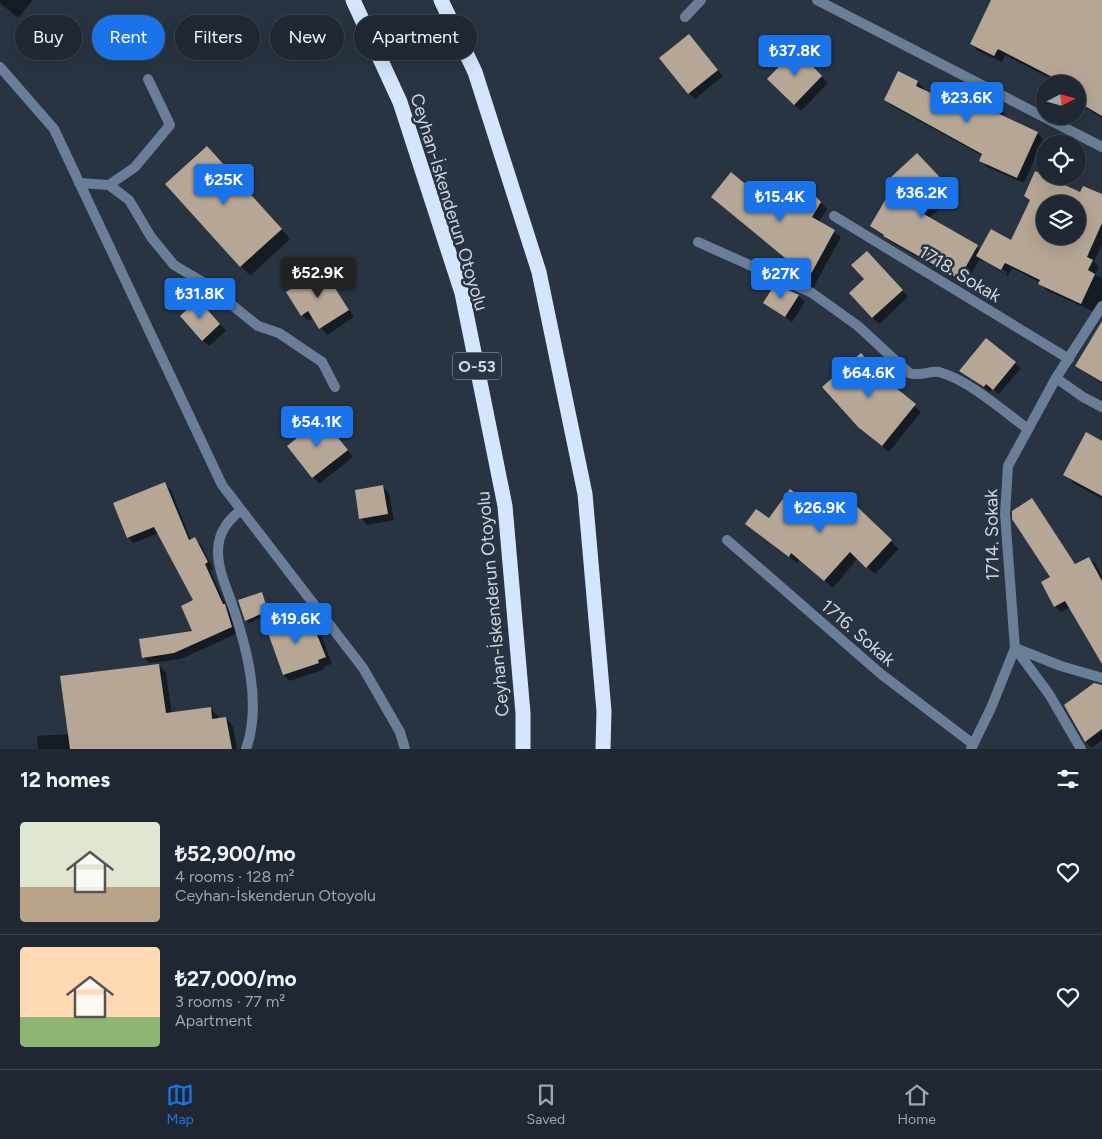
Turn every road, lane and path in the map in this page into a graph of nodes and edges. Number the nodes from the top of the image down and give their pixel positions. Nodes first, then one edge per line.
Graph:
1 (353, 0) edge
2 (441, 0) edge
3 (701, 0) edge
4 (817, 0) edge
5 (685, 17) dead end
6 (0, 67) edge
7 (148, 79) dead end
8 (1102, 148) edge
9 (79, 183) junction
10 (109, 185) junction
11 (834, 216) dead end
12 (698, 242) dead end
13 (1102, 307) edge
14 (1069, 359) junction
15 (1056, 378) junction
16 (335, 387) dead end
17 (1102, 407) edge
18 (1028, 428) junction
19 (240, 510) junction
20 (727, 540) dead end
21 (1015, 648) junction
22 (1102, 678) edge
23 (972, 747) edge
24 (246, 749) edge
25 (406, 749) edge
26 (523, 749) edge
27 (603, 749) edge
28 (1081, 749) edge

1 - 26 highway, Ceyhan-İskenderun Otoyolu / O-53
2 - 27 highway
3 - 5 street
4 - 8 street
6 - 9 street
7 - 10 street
9 - 10 street
9 - 19 street
10 - 16 street
11 - 14 street, 1718. Sokak
12 - 18 street
13 - 14 street, 1714. Sokak
14 - 15 street, 1714. Sokak
15 - 17 street
15 - 18 street, 1714. Sokak
18 - 21 street, 1714. Sokak
19 - 24 street
19 - 25 street
20 - 23 street, 1716. Sokak
21 - 22 street
21 - 23 street, 1714. Sokak
21 - 28 street

